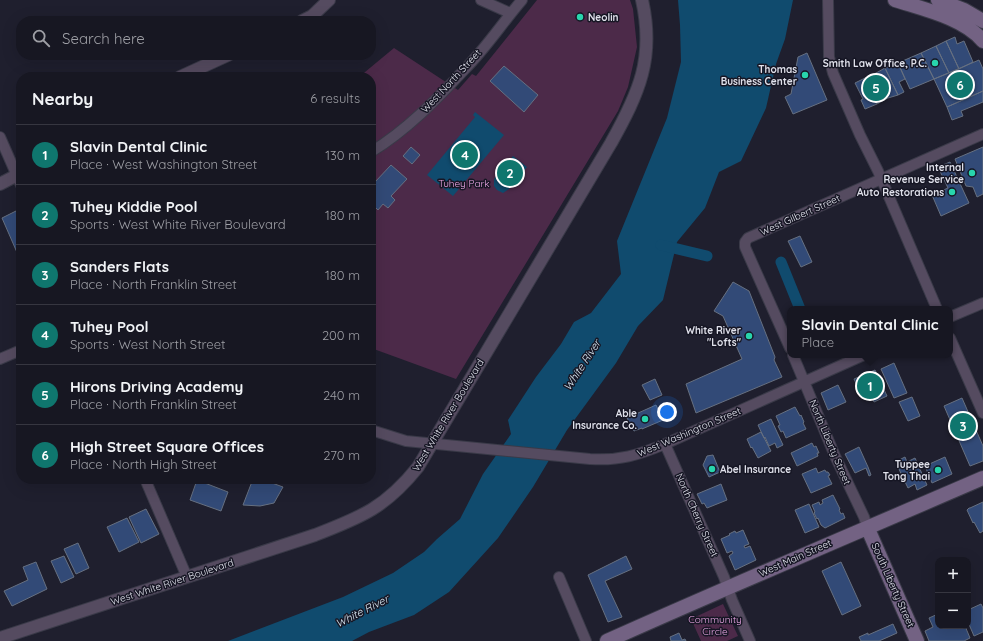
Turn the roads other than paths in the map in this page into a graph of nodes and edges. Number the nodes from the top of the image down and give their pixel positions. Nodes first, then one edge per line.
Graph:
1 (329, 0) edge
2 (481, 0) edge
3 (522, 0) edge
4 (642, 0) edge
5 (828, 0) edge
6 (895, 0) edge
7 (938, 0) edge
8 (510, 13) junction
9 (312, 16) edge
10 (983, 21) edge
11 (983, 41) edge
12 (217, 60) edge
13 (191, 72) edge
14 (983, 134) edge
15 (0, 137) edge
16 (376, 148) edge
17 (16, 170) edge
18 (16, 179) edge
19 (881, 179) junction
20 (0, 184) edge
21 (983, 303) edge
22 (936, 306) edge
23 (953, 316) edge
24 (787, 341) edge
25 (953, 345) edge
26 (16, 352) edge
27 (794, 358) edge
28 (857, 358) edge
29 (0, 359) edge
30 (804, 381) junction
31 (983, 413) edge
32 (376, 432) edge
33 (432, 443) junction
34 (665, 444) junction
35 (983, 478) edge
36 (147, 484) edge
37 (868, 529) junction
38 (188, 577) junction
39 (559, 577) dead end
40 (728, 588) junction
41 (1, 635) edge
42 (586, 641) edge
43 (607, 641) edge
44 (750, 641) edge
45 (917, 641) edge

1 - 9 street
2 - 8 street
3 - 8 street, West North Street
4 - 33 street, West White River Boulevard
5 - 19 street
6 - 11 main road
7 - 10 main road
8 - 16 street, West North Street
12 - 13 street
14 - 19 street, West Gilbert Street
15 - 17 street
18 - 20 street
19 - 22 street
19 - 24 street, West Gilbert Street
21 - 23 street
25 - 31 street
26 - 29 street
27 - 30 street, North Liberty Street
28 - 30 street, West Washington Street
30 - 34 street, West Washington Street
30 - 37 street, North Liberty Street
32 - 33 street, West Washington Street
33 - 34 street, West Washington Street
33 - 38 street, West White River Boulevard
34 - 40 street, North Cherry Street
35 - 37 main road, West Main Street
36 - 38 street
37 - 40 main road, West Main Street
37 - 45 main road, South Liberty Street
38 - 41 street, West White River Boulevard
39 - 42 street
40 - 43 main road, West Main Street
40 - 44 street, North Cherry Street

